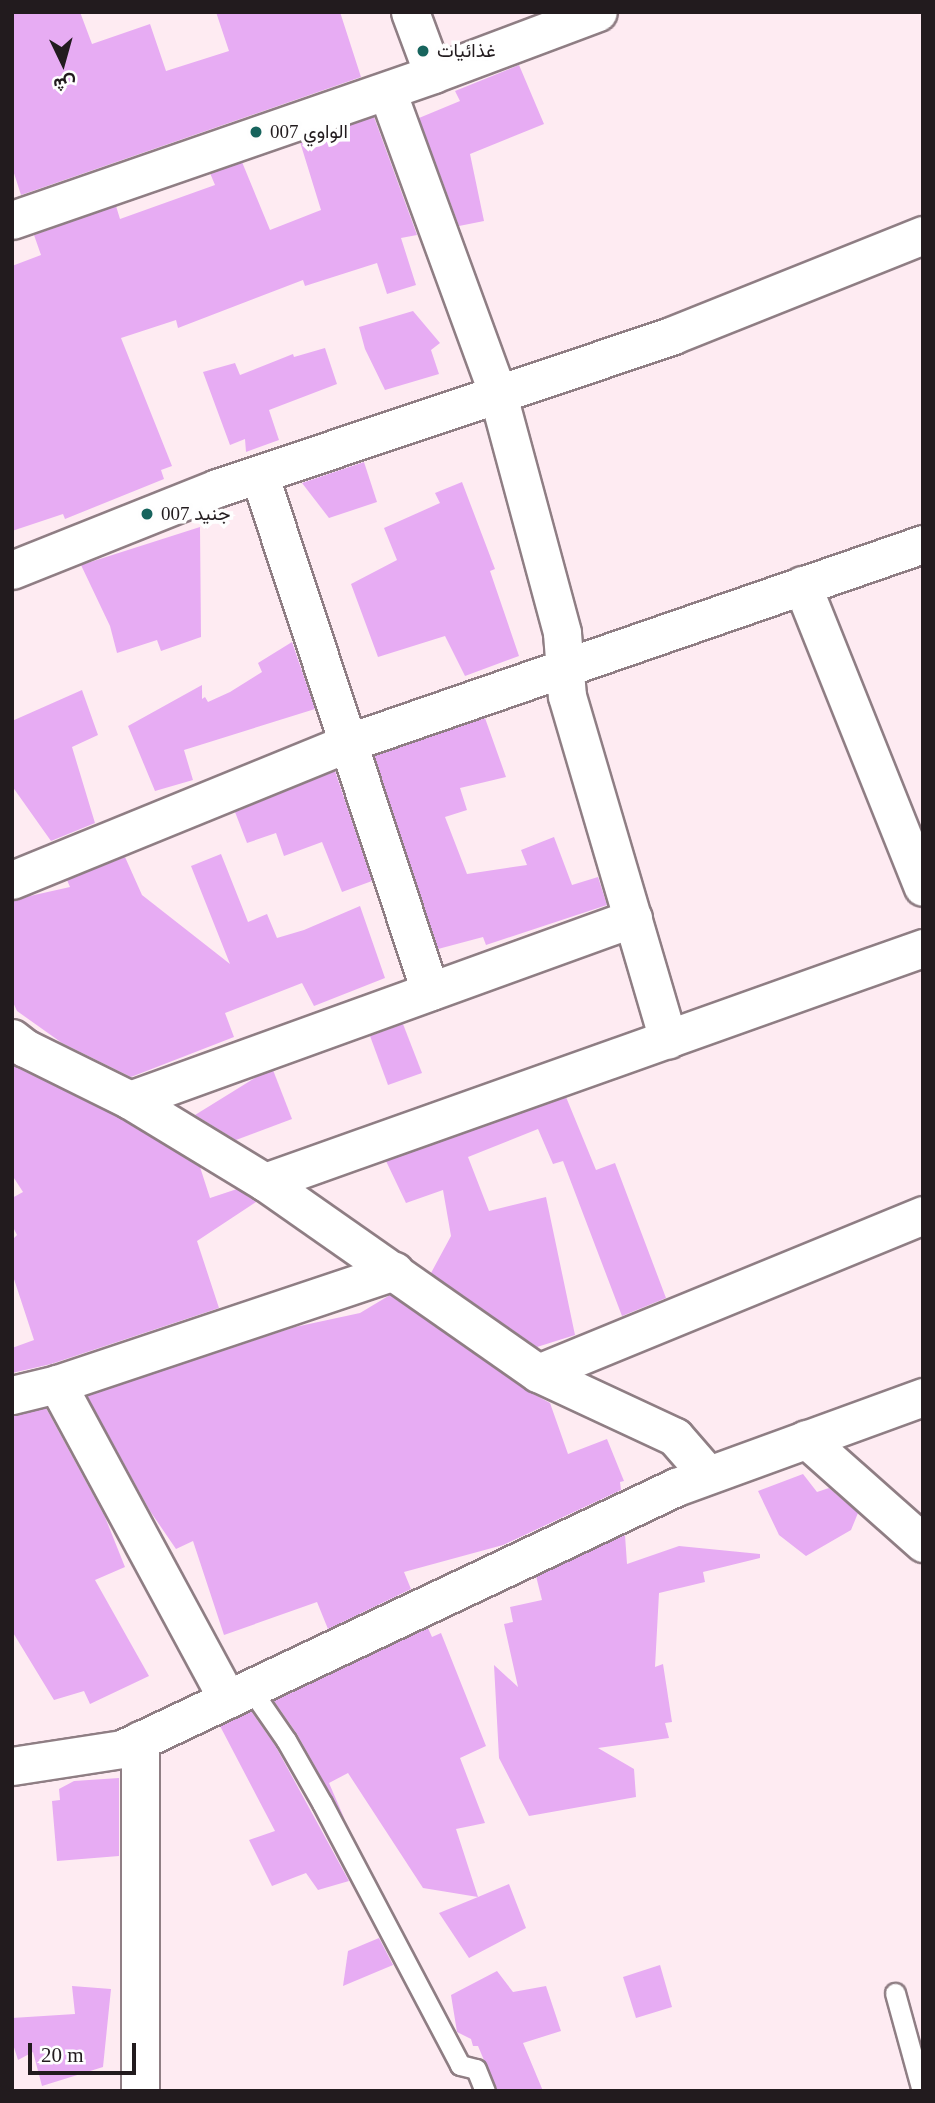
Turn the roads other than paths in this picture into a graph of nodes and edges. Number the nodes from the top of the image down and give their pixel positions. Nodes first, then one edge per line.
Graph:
1 (410, 12) edge
2 (598, 12) edge
3 (433, 74) junction
4 (387, 91) junction
5 (12, 220) edge
6 (923, 235) edge
7 (498, 395) junction
8 (259, 474) junction
9 (923, 544) edge
10 (12, 570) edge
11 (803, 585) junction
12 (566, 667) junction
13 (350, 742) junction
14 (12, 880) edge
15 (923, 887) edge
16 (633, 918) junction
17 (923, 948) edge
18 (430, 991) junction
19 (12, 1038) edge
20 (668, 1039) junction
21 (130, 1100) junction
22 (265, 1182) junction
23 (923, 1215) edge
24 (395, 1271) junction
25 (538, 1373) junction
26 (57, 1384) junction
27 (12, 1395) edge
28 (923, 1397) edge
29 (806, 1439) junction
30 (708, 1475) junction
31 (923, 1543) edge
32 (238, 1693) junction
33 (140, 1740) junction
34 (12, 1766) edge
35 (895, 1993) dead end
36 (140, 2091) edge
37 (485, 2091) edge
38 (922, 2091) edge

1 - 3 street
2 - 3 street
3 - 4 street
4 - 5 street
4 - 7 street
6 - 7 street
7 - 8 street
7 - 12 street
8 - 10 street
8 - 13 street
9 - 11 street
11 - 12 street
11 - 15 street
12 - 13 street
12 - 16 street
13 - 14 street
13 - 18 street
16 - 18 street
16 - 20 street
17 - 20 street
18 - 21 street
19 - 21 street
20 - 22 street
21 - 22 street
22 - 24 street
23 - 25 street
24 - 25 street
24 - 26 street
25 - 30 street
26 - 27 street
26 - 32 street
28 - 29 street
29 - 30 street
29 - 31 street
30 - 32 street
32 - 33 street
32 - 37 lane
33 - 34 street
33 - 36 street
35 - 38 lane

